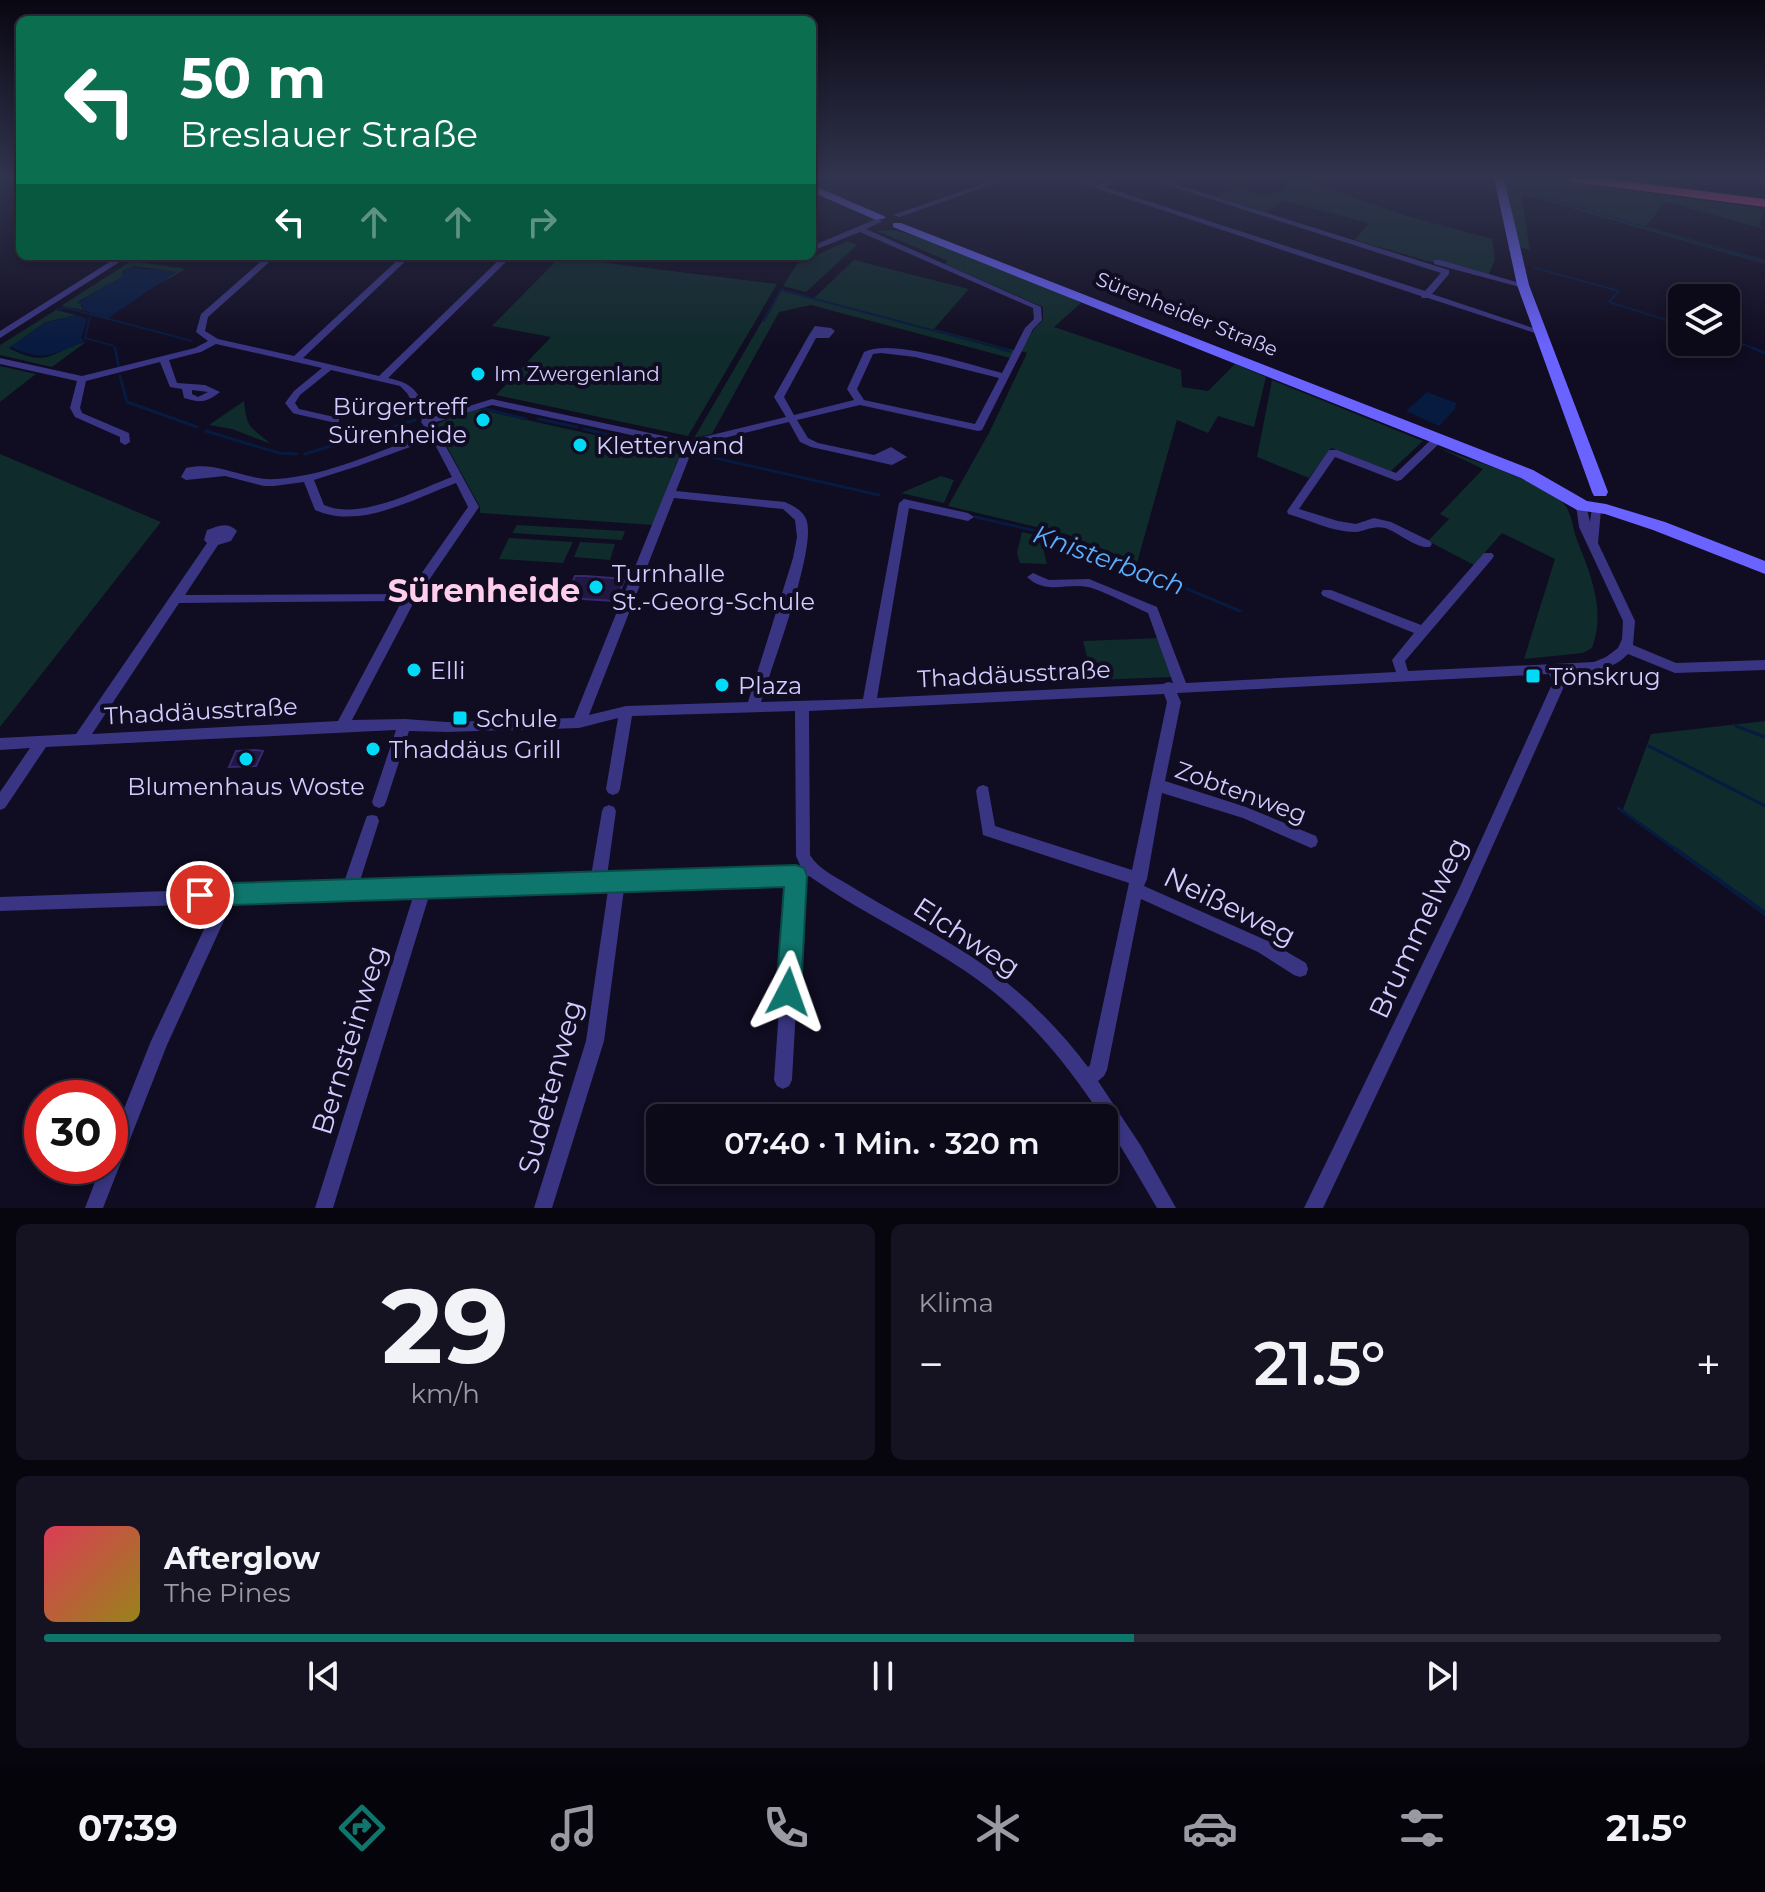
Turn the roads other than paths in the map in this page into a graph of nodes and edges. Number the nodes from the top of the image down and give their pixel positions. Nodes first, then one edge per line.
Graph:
1 (852, 234) edge
2 (874, 234) edge
3 (928, 234) edge
4 (1240, 234) edge
5 (1327, 234) edge
6 (1512, 234) edge
7 (1368, 242) dead end
8 (816, 248) edge
9 (119, 260) edge
10 (267, 260) edge
11 (403, 260) edge
12 (504, 260) edge
13 (1523, 285) junction
14 (1425, 296) junction
15 (1541, 332) junction
16 (0, 335) edge
17 (813, 335) dead end
18 (215, 341) junction
19 (297, 359) junction
20 (164, 360) junction
21 (0, 361) edge
22 (330, 367) junction
23 (1004, 376) junction
24 (382, 378) junction
25 (82, 379) junction
26 (187, 389) dead end
27 (860, 402) junction
28 (792, 419) junction
29 (336, 420) dead end
30 (426, 422) junction
31 (434, 435) junction
32 (1439, 438) junction
33 (125, 442) dead end
34 (684, 458) dead end
35 (876, 458) dead end
36 (222, 473) dead end
37 (459, 478) junction
38 (308, 479) junction
39 (671, 494) junction
40 (1590, 499) junction
41 (968, 517) dead end
42 (214, 542) dead end
43 (1426, 544) dead end
44 (1488, 556) dead end
45 (1765, 568) edge
46 (1033, 577) dead end
47 (1327, 593) dead end
48 (176, 599) junction
49 (409, 600) junction
50 (1423, 631) junction
51 (1627, 648) junction
52 (1765, 665) edge
53 (1552, 669) junction
54 (1404, 678) junction
55 (1175, 687) junction
56 (869, 704) junction
57 (802, 707) junction
58 (753, 708) junction
59 (626, 711) junction
60 (579, 723) junction
61 (405, 724) junction
62 (343, 725) junction
63 (80, 740) junction
64 (42, 742) junction
65 (0, 744) edge
66 (1157, 785) junction
67 (613, 789) dead end
68 (983, 791) dead end
69 (379, 802) dead end
70 (0, 804) edge
71 (609, 811) dead end
72 (372, 821) dead end
73 (1311, 841) dead end
74 (802, 871) junction
75 (598, 882) junction
76 (617, 883) junction
77 (1138, 885) junction
78 (424, 887) junction
79 (349, 890) junction
80 (228, 894) junction
81 (0, 904) edge
82 (1300, 969) dead end
83 (783, 1080) dead end
84 (1087, 1080) junction
85 (94, 1208) edge
86 (324, 1208) edge
87 (543, 1208) edge
88 (1167, 1208) edge
89 (1313, 1208) edge

1 - 8 street
2 - 23 street
3 - 32 main road, Sürenheider Straße
4 - 14 street
5 - 14 street
6 - 13 main road
7 - 13 street
9 - 16 street
10 - 18 street
11 - 19 street
12 - 24 street
13 - 15 main road
14 - 15 street
15 - 40 main road
17 - 28 street
18 - 19 street
18 - 20 street
19 - 22 street
20 - 25 street
20 - 26 street
21 - 25 street
22 - 24 street
22 - 29 street
23 - 27 street
23 - 27 street
24 - 30 street
25 - 33 street
27 - 28 street
28 - 30 street
28 - 35 street
30 - 31 street
31 - 37 street
31 - 38 street
32 - 40 main road, Sürenheider Straße
32 - 43 street
34 - 39 street
36 - 38 street
37 - 38 street
37 - 49 street
39 - 58 street
39 - 60 street
40 - 45 main road, Sürenheider Straße
40 - 51 street
41 - 56 street
42 - 48 street
44 - 50 street
46 - 55 street
47 - 50 street
48 - 49 street
48 - 63 street
49 - 62 street
50 - 54 street
51 - 52 street
51 - 53 street, Thaddäusstraße
53 - 54 street, Thaddäusstraße
53 - 89 street, Brummelweg
54 - 55 street, Thaddäusstraße
55 - 56 street, Thaddäusstraße
55 - 66 street
56 - 57 street, Thaddäusstraße
57 - 58 street, Thaddäusstraße
57 - 74 street
58 - 59 street, Thaddäusstraße
59 - 60 street, Thaddäusstraße
59 - 67 street
60 - 61 street, Thaddäusstraße
61 - 62 street, Thaddäusstraße
61 - 69 street
62 - 63 street, Thaddäusstraße
63 - 64 street, Thaddäusstraße
64 - 65 street, Thaddäusstraße
64 - 70 street
66 - 73 street, Zobtenweg
66 - 77 street
68 - 77 street, Neißeweg
71 - 75 street
72 - 79 street
74 - 76 street
74 - 83 street
74 - 84 street, Elchweg
75 - 76 street
75 - 78 street
76 - 87 street, Sudetenweg
77 - 82 street, Neißeweg
77 - 84 street
78 - 79 street
78 - 86 street, Bernsteinweg
79 - 80 street
80 - 81 street
80 - 85 street
84 - 88 street, Elchweg

